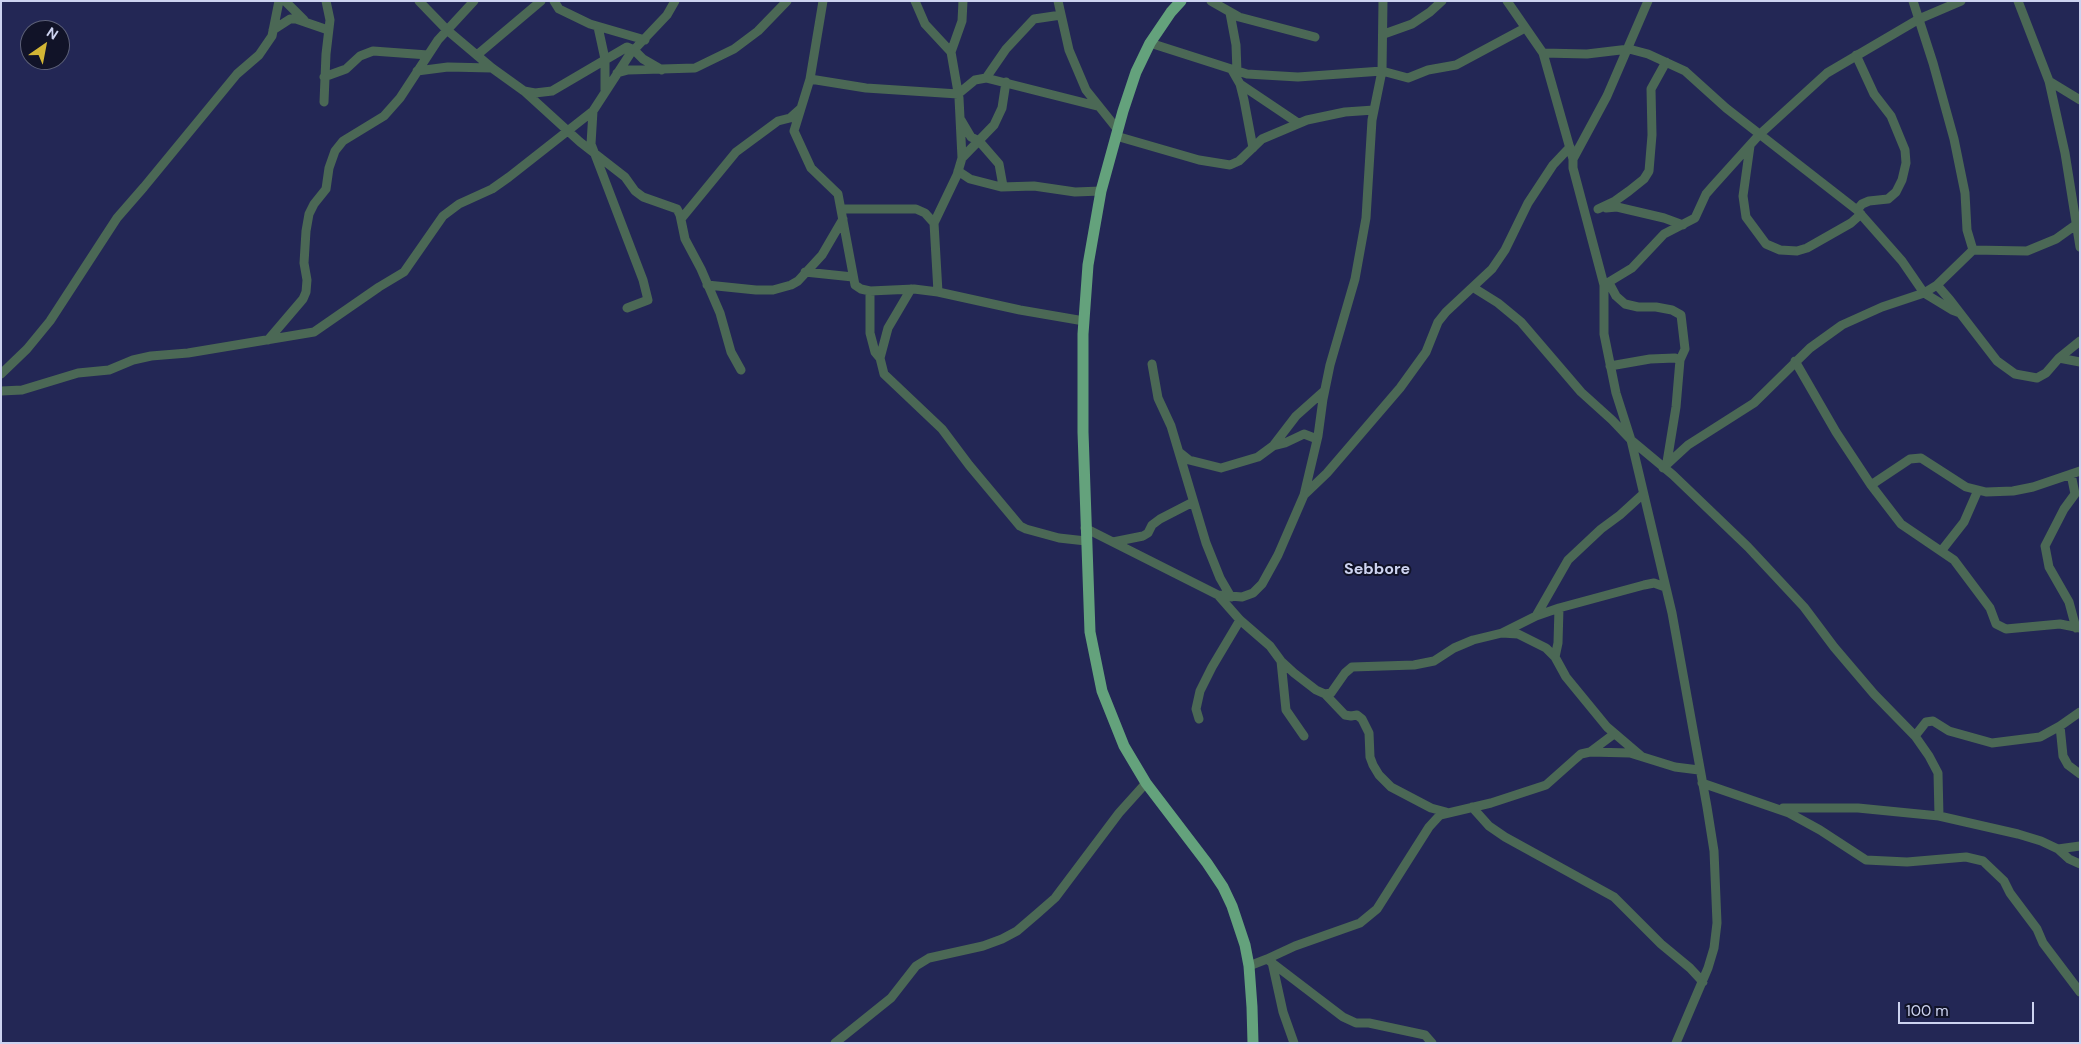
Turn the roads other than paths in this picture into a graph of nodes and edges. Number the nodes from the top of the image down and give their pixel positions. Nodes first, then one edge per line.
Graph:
1 (279, 1) edge
2 (285, 1) edge
3 (326, 1) edge
4 (418, 1) edge
5 (474, 1) edge
6 (540, 1) edge
7 (554, 1) edge
8 (675, 1) edge
9 (787, 1) edge
10 (823, 1) edge
11 (916, 1) edge
12 (963, 1) edge
13 (1058, 1) edge
14 (1181, 1) edge
15 (1211, 1) edge
16 (1384, 1) edge
17 (1442, 1) edge
18 (1507, 1) edge
19 (1648, 1) edge
20 (1913, 1) edge
21 (1961, 1) edge
22 (2018, 1) edge
23 (1230, 13) junction
24 (1061, 15) junction
25 (1919, 19) junction
26 (304, 20) junction
27 (598, 26) junction
28 (1525, 28) junction
29 (273, 30) junction
30 (328, 30) junction
31 (447, 30) junction
32 (1384, 34) junction
33 (1315, 37) dead end
34 (645, 40) junction
35 (1150, 43) junction
36 (1629, 49) junction
37 (634, 50) junction
38 (951, 52) junction
39 (1542, 53) junction
40 (428, 55) junction
41 (477, 55) junction
42 (1856, 55) junction
43 (605, 59) junction
44 (1666, 62) junction
45 (492, 68) junction
46 (662, 70) junction
47 (418, 71) junction
48 (1235, 71) junction
49 (1382, 71) junction
50 (617, 73) junction
51 (324, 77) junction
52 (810, 78) junction
53 (986, 78) junction
54 (2049, 81) junction
55 (1006, 82) junction
56 (1240, 84) junction
57 (524, 91) junction
58 (605, 92) junction
59 (958, 94) junction
60 (2080, 100) edge
61 (324, 102) dead end
62 (1097, 106) junction
63 (800, 109) junction
64 (1374, 110) junction
65 (593, 111) junction
66 (959, 116) junction
67 (1298, 123) junction
68 (567, 130) junction
69 (1117, 133) junction
70 (1759, 135) junction
71 (979, 141) junction
72 (1750, 146) junction
73 (1570, 147) junction
74 (1253, 148) junction
75 (594, 152) junction
76 (962, 158) junction
77 (1573, 159) junction
78 (958, 171) junction
79 (970, 179) junction
80 (951, 186) junction
81 (1002, 186) junction
82 (1101, 191) junction
83 (1598, 209) junction
84 (1585, 212) junction
85 (1859, 212) junction
86 (842, 214) junction
87 (681, 218) junction
88 (934, 222) junction
89 (1683, 225) junction
90 (2078, 229) edge
91 (2080, 247) edge
92 (1973, 250) junction
93 (806, 272) junction
94 (853, 277) junction
95 (1607, 284) junction
96 (707, 285) junction
97 (1937, 285) junction
98 (1474, 288) junction
99 (911, 289) junction
100 (870, 291) junction
101 (938, 292) junction
102 (1924, 293) junction
103 (628, 308) dead end
104 (1960, 312) junction
105 (1084, 321) junction
106 (268, 340) junction
107 (2080, 341) edge
108 (880, 358) junction
109 (2059, 358) junction
110 (1680, 360) junction
111 (1795, 361) junction
112 (2080, 362) edge
113 (1152, 364) dead end
114 (1610, 366) junction
115 (741, 370) dead end
116 (1, 374) edge
117 (1, 391) edge
118 (1324, 391) junction
119 (1318, 439) junction
120 (1631, 440) junction
121 (1273, 446) junction
122 (1177, 450) junction
123 (1665, 465) junction
124 (2075, 472) edge
125 (1871, 485) junction
126 (1978, 490) junction
127 (1643, 494) junction
128 (1304, 495) junction
129 (1193, 502) junction
130 (1085, 528) junction
131 (1086, 541) junction
132 (1113, 542) junction
133 (1942, 550) junction
134 (1662, 574) junction
135 (1654, 583) junction
136 (1665, 587) junction
137 (1218, 594) junction
138 (1231, 597) junction
139 (1559, 608) junction
140 (1536, 616) junction
141 (1240, 620) junction
142 (2078, 628) edge
143 (1502, 633) junction
144 (1556, 657) junction
145 (1281, 661) junction
146 (1325, 694) junction
147 (2080, 712) edge
148 (1199, 719) dead end
149 (2060, 726) junction
150 (1614, 734) junction
151 (1304, 736) dead end
152 (1915, 736) junction
153 (1590, 752) junction
154 (1641, 756) junction
155 (1699, 770) junction
156 (2080, 774) edge
157 (1702, 782) junction
158 (1146, 783) junction
159 (1472, 807) junction
160 (1774, 808) junction
161 (1449, 813) junction
162 (1939, 816) junction
163 (2080, 846) edge
164 (2058, 849) junction
165 (2080, 864) edge
166 (1270, 961) junction
167 (1249, 966) junction
168 (1703, 982) junction
169 (2080, 992) edge
170 (835, 1043) edge
171 (1252, 1043) edge
172 (1294, 1043) edge
173 (1432, 1043) edge
174 (1676, 1043) edge

1 - 29 street
2 - 26 street
3 - 30 street
4 - 31 street
5 - 31 street
6 - 41 street
7 - 27 street
8 - 34 street
9 - 46 street
10 - 52 street
11 - 38 street
12 - 38 street
13 - 24 street
14 - 35 main road
15 - 23 street
16 - 32 street
17 - 32 street
18 - 28 street
19 - 36 street
20 - 25 street
21 - 25 street
22 - 54 street
23 - 33 street
23 - 48 street
24 - 53 street
24 - 62 street
25 - 42 street
25 - 92 street
26 - 29 street
26 - 30 street
27 - 34 street
27 - 43 street
28 - 39 street
28 - 49 street
29 - 116 street
30 - 51 street
31 - 40 street
31 - 41 street
32 - 49 street
34 - 37 street
35 - 48 street
35 - 69 main road
36 - 39 street
36 - 44 street
36 - 77 street
37 - 43 street
37 - 46 street
37 - 50 street
38 - 59 street
39 - 73 street
40 - 47 street
40 - 51 street
41 - 45 street
42 - 70 street
42 - 85 street
43 - 57 street
43 - 58 street
44 - 70 street
44 - 83 street
45 - 47 street
45 - 57 street
46 - 50 street
47 - 106 street
48 - 49 street
48 - 56 street
49 - 64 street
50 - 58 street
51 - 61 street
52 - 59 street
52 - 63 street
53 - 55 street
53 - 59 street
54 - 60 street
54 - 90 street
55 - 62 street
55 - 71 street
56 - 67 street
56 - 74 street
57 - 68 street
58 - 65 street
59 - 66 street
62 - 69 street
63 - 86 street
63 - 87 street
64 - 67 street
64 - 118 street
65 - 68 street
65 - 75 street
66 - 71 street
66 - 76 street
67 - 74 street
68 - 75 street
68 - 106 street
69 - 74 street
69 - 82 main road
70 - 72 street
70 - 85 street
71 - 76 street
71 - 81 street
72 - 85 street
72 - 89 street
73 - 77 street
73 - 98 street
75 - 87 street
75 - 103 street
76 - 78 street
77 - 84 street
78 - 79 street
78 - 80 street
79 - 80 street
79 - 81 street
80 - 88 street
81 - 82 street
82 - 105 main road
83 - 84 street
83 - 89 street
84 - 95 street
85 - 102 street
86 - 88 street
86 - 93 street
86 - 94 street
87 - 96 street
88 - 101 street
89 - 95 street
90 - 91 street
90 - 92 street
92 - 97 street
93 - 94 street
93 - 96 street
94 - 100 street
95 - 110 street
95 - 114 street
96 - 115 street
97 - 102 street
97 - 104 street
98 - 120 street
98 - 128 street
99 - 100 street
99 - 101 street
99 - 108 street
100 - 108 street
101 - 105 street
102 - 104 street
102 - 111 street
104 - 109 street
105 - 130 main road
106 - 117 street
107 - 109 street
108 - 131 street
109 - 112 street
110 - 114 street
110 - 123 street
111 - 123 street
111 - 125 street
113 - 122 street
114 - 120 street
118 - 119 street
118 - 121 street
119 - 121 street
119 - 128 street
120 - 123 street
120 - 127 street
121 - 122 street
122 - 129 street
123 - 152 street
124 - 126 street
124 - 142 street
125 - 126 street
125 - 133 street
126 - 133 street
127 - 134 street
127 - 140 street
128 - 138 street
129 - 132 street
129 - 138 street
130 - 131 main road
130 - 132 street
131 - 158 main road
132 - 137 street
133 - 142 street
134 - 135 street
134 - 136 street
135 - 136 street
135 - 139 street
136 - 155 street
137 - 138 street
137 - 141 street
139 - 140 street
139 - 144 street
140 - 143 street
141 - 145 street
141 - 148 street
143 - 144 street
143 - 146 street
144 - 150 street
145 - 146 street
145 - 151 street
146 - 161 street
147 - 149 street
149 - 152 street
149 - 156 street
150 - 153 street
150 - 154 street
152 - 162 street
153 - 154 street
153 - 159 street
154 - 155 street
155 - 157 street
157 - 160 street
157 - 168 street
158 - 167 main road
158 - 170 street
159 - 161 street
159 - 168 street
160 - 162 street
160 - 169 street
161 - 166 street
162 - 164 street
163 - 164 street
164 - 165 street
166 - 167 street
166 - 172 street
166 - 173 street
167 - 171 main road
168 - 174 street

